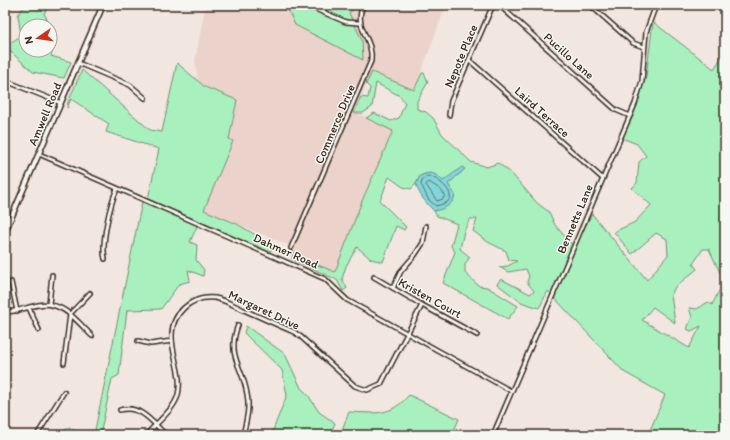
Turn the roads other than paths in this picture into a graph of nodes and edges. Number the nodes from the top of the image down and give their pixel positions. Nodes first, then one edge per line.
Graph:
1 (103, 5) edge
2 (306, 5) edge
3 (363, 5) edge
4 (493, 5) edge
5 (499, 5) edge
6 (590, 5) edge
7 (656, 5) edge
8 (359, 23) junction
9 (644, 47) junction
10 (469, 60) junction
11 (78, 63) junction
12 (5, 79) edge
13 (145, 98) dead end
14 (61, 103) junction
15 (449, 115) dead end
16 (630, 116) junction
17 (39, 154) junction
18 (602, 178) junction
19 (117, 189) junction
20 (5, 216) edge
21 (11, 219) junction
22 (426, 226) dead end
23 (5, 232) edge
24 (291, 248) dead end
25 (105, 259) dead end
26 (52, 274) dead end
27 (374, 276) dead end
28 (11, 282) dead end
29 (392, 288) junction
30 (90, 293) dead end
31 (49, 304) junction
32 (422, 305) junction
33 (29, 308) junction
34 (17, 311) junction
35 (5, 312) edge
36 (70, 314) junction
37 (238, 325) dead end
38 (39, 330) dead end
39 (406, 334) junction
40 (477, 334) dead end
41 (92, 336) dead end
42 (138, 341) dead end
43 (172, 341) junction
44 (64, 363) dead end
45 (64, 392) dead end
46 (511, 392) junction
47 (120, 410) dead end
48 (155, 425) junction
49 (38, 435) edge
50 (146, 435) edge
51 (166, 435) edge
52 (243, 435) edge
53 (492, 435) edge

1 - 11 main road, Amwell Road
2 - 8 street
3 - 8 street
4 - 10 street, Nepote Place
5 - 16 street, Pucillo Lane
6 - 9 street
7 - 9 street, Bennetts Lane
8 - 24 street, Commerce Drive
9 - 16 street, Bennetts Lane
10 - 15 street, Nepote Place
10 - 18 street, Laird Terrace
11 - 13 street
11 - 14 main road, Amwell Road
12 - 14 street
14 - 17 main road, Amwell Road
16 - 18 street, Bennetts Lane
17 - 19 street, Dahmer Road
17 - 21 main road, Amwell Road
18 - 46 street, Bennetts Lane
19 - 25 street
19 - 39 street, Dahmer Road
20 - 21 street
21 - 23 main road, Amwell Road
22 - 29 street
26 - 31 street
27 - 29 street, Kristen Court
28 - 34 street
29 - 32 street, Kristen Court
30 - 36 street
31 - 33 street
31 - 36 street
32 - 39 street, Margaret Drive
32 - 40 street, Kristen Court
33 - 34 street
33 - 38 street
34 - 35 street
36 - 41 street
36 - 44 street
37 - 52 street
39 - 43 street, Margaret Drive
39 - 46 street, Dahmer Road
42 - 43 street
43 - 48 street, Margaret Drive
45 - 49 street
46 - 53 street, Bennetts Lane
47 - 48 street
48 - 50 street, Margaret Drive
48 - 51 street

